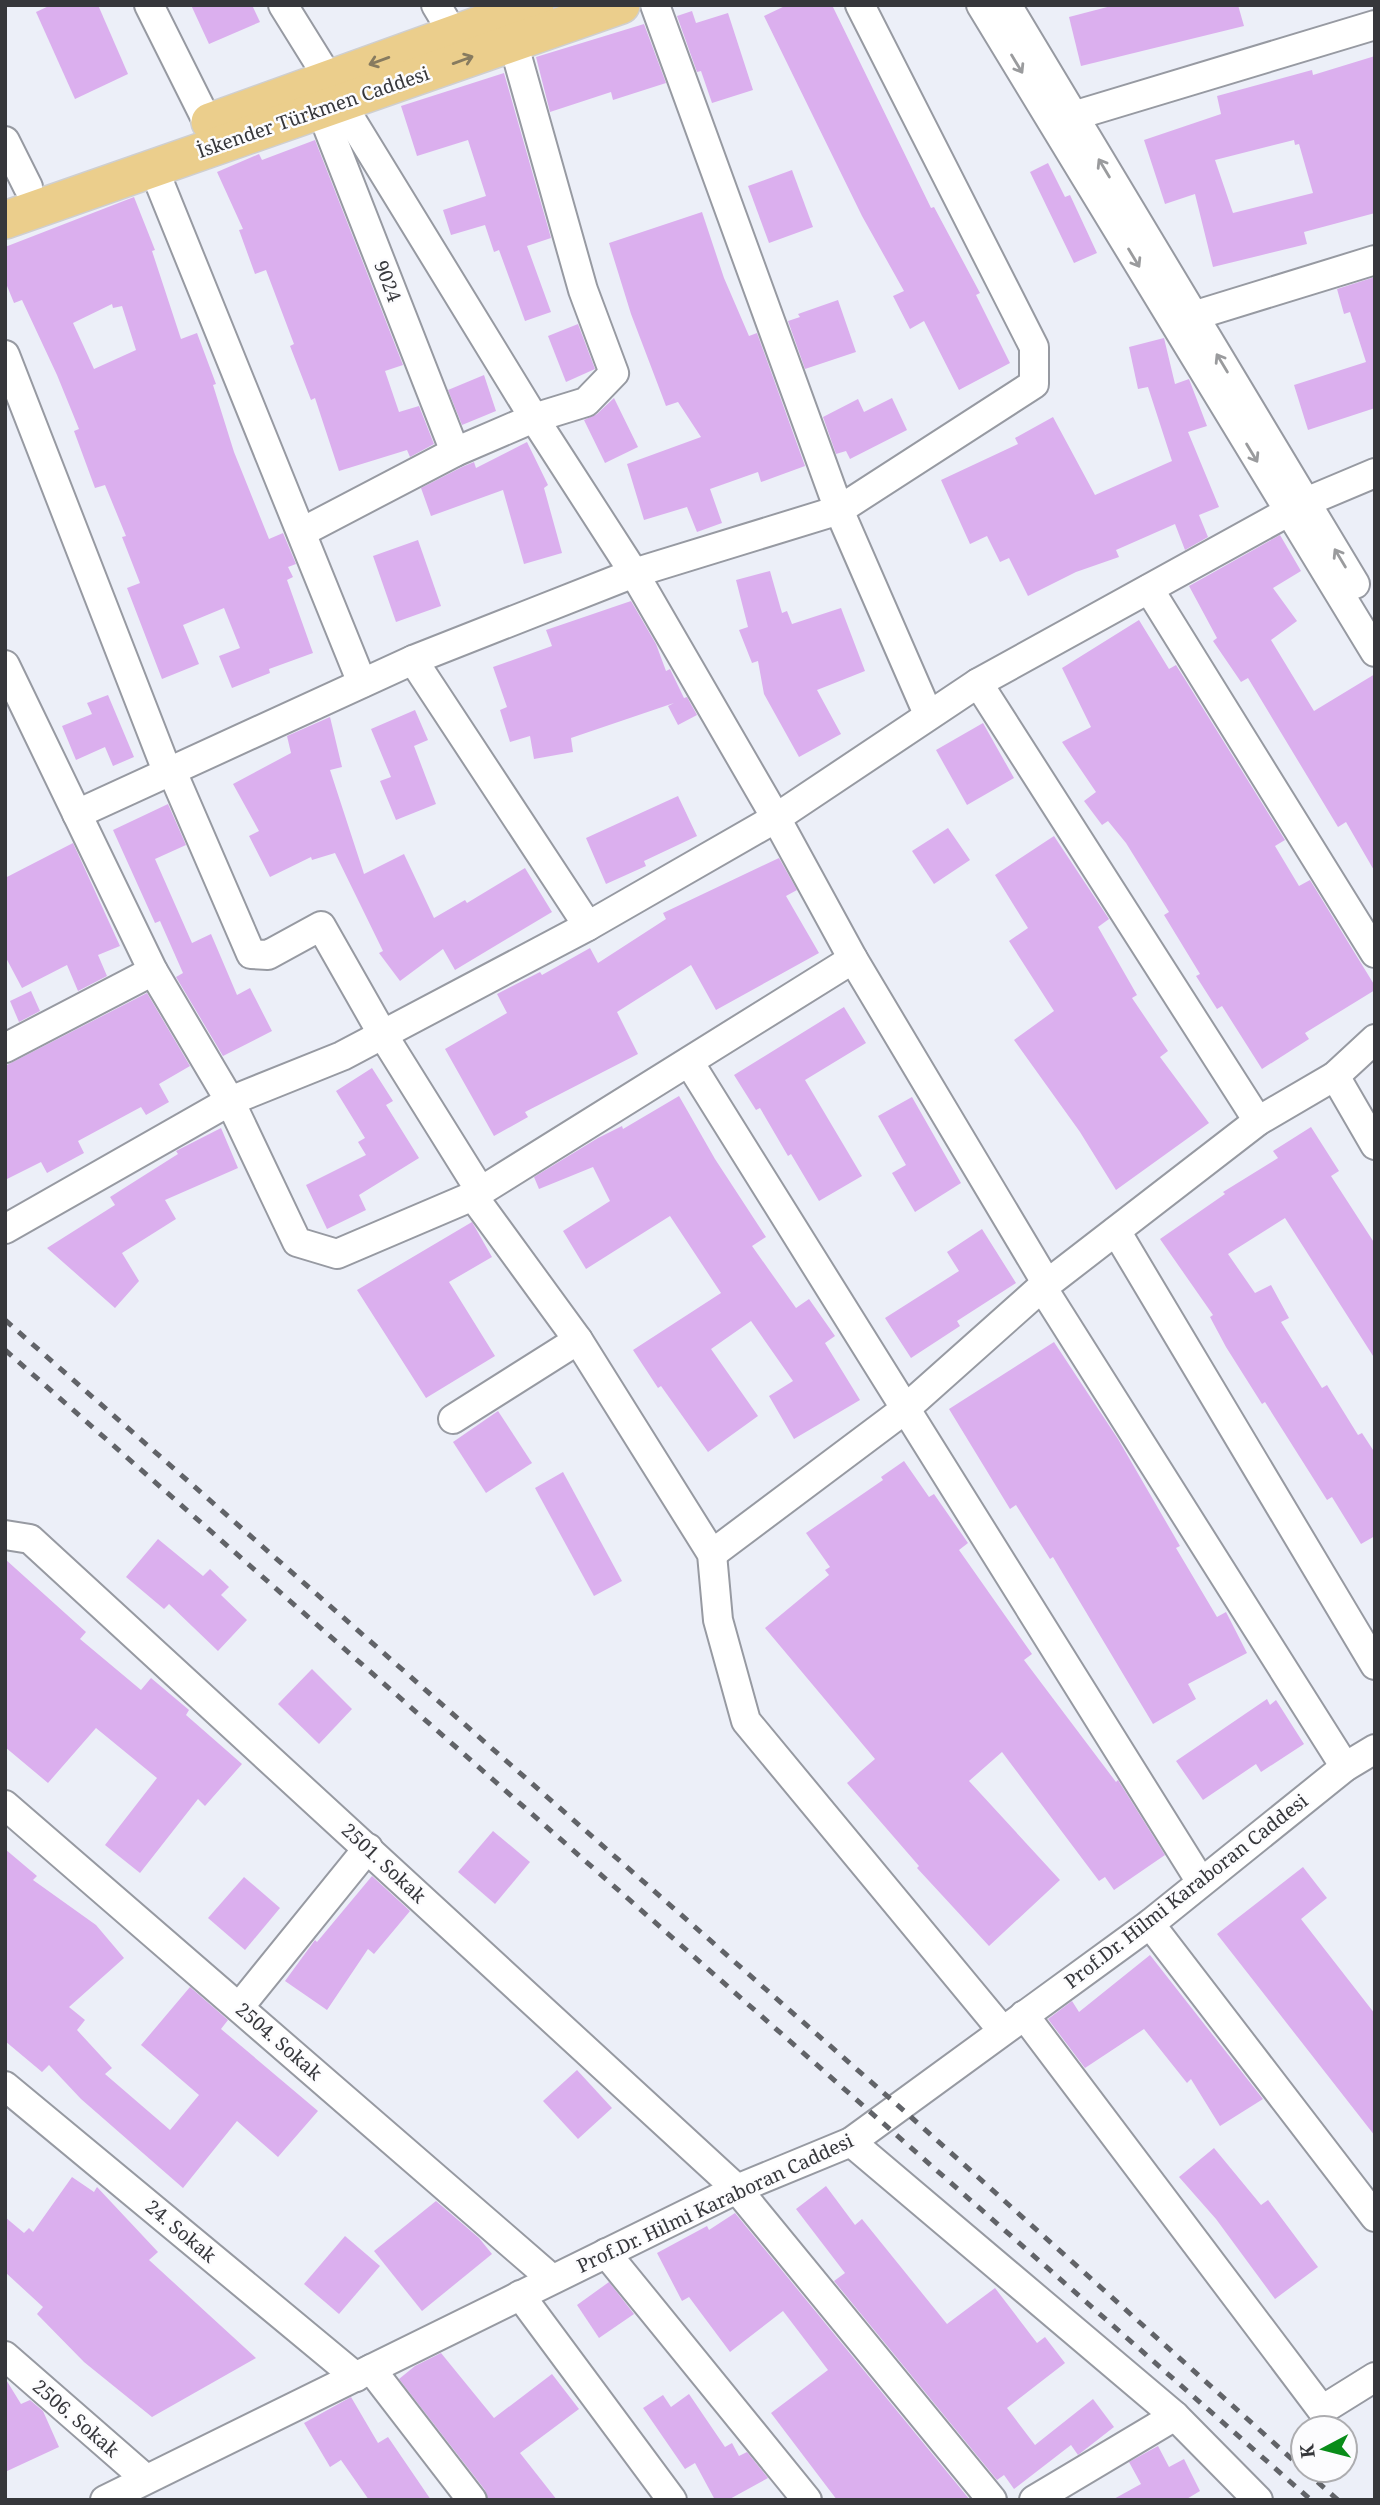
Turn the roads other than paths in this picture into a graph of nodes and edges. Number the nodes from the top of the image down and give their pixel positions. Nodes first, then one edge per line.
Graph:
1 (149, 5) edge
2 (283, 5) edge
3 (535, 5) edge
4 (621, 5) edge
5 (655, 5) edge
6 (860, 5) edge
7 (1003, 6) edge
8 (445, 20) edge
9 (1375, 25) edge
10 (513, 42) junction
11 (330, 97) junction
12 (1073, 116) junction
13 (208, 123) junction
14 (5, 141) edge
15 (153, 167) junction
16 (17, 192) edge
17 (5, 220) edge
18 (1375, 260) edge
19 (1193, 316) junction
20 (5, 355) edge
21 (534, 418) junction
22 (455, 452) junction
23 (1375, 472) edge
24 (1298, 507) junction
25 (839, 510) junction
26 (302, 532) junction
27 (634, 573) junction
28 (1149, 589) junction
29 (1375, 616) edge
30 (1375, 652) edge
31 (413, 660) junction
32 (5, 665) edge
33 (362, 683) junction
34 (978, 683) junction
35 (928, 714) junction
36 (169, 770) junction
37 (77, 814) junction
38 (776, 818) junction
39 (588, 926) junction
40 (1375, 953) edge
41 (853, 959) junction
42 (153, 971) junction
43 (383, 1035) junction
44 (1375, 1039) edge
45 (5, 1048) edge
46 (689, 1062) junction
47 (1335, 1076) junction
48 (230, 1101) junction
49 (1258, 1121) junction
50 (1375, 1145) edge
51 (477, 1194) junction
52 (5, 1229) edge
53 (1116, 1231) junction
54 (1044, 1286) junction
55 (578, 1340) junction
56 (904, 1410) junction
57 (453, 1419) dead end
58 (17, 1537) edge
59 (712, 1554) junction
60 (1375, 1665) edge
61 (1373, 1755) edge
62 (1345, 1768) junction
63 (7, 1810) edge
64 (369, 1848) junction
65 (1201, 1881) junction
66 (1150, 1924) junction
67 (240, 2006) junction
68 (1013, 2023) junction
69 (5, 2086) edge
70 (851, 2142) junction
71 (737, 2189) junction
72 (1375, 2217) edge
73 (606, 2253) junction
74 (552, 2279) junction
75 (520, 2295) junction
76 (5, 2356) edge
77 (363, 2373) junction
78 (1375, 2377) edge
79 (1175, 2416) junction
80 (146, 2479) junction
81 (105, 2500) edge
82 (472, 2500) edge
83 (672, 2500) edge
84 (807, 2500) edge
85 (992, 2500) edge
86 (1034, 2500) edge
87 (1258, 2500) edge

1 - 13 street
2 - 11 street
3 - 8 main road, İskender Türkmen Caddesi
4 - 10 main road, İskender Türkmen Caddesi
5 - 25 street
6 - 25 street
7 - 12 street
7 -> 24 street
8 -> 11 main road, İskender Türkmen Caddesi
9 - 12 street
11 -> 10 main road, İskender Türkmen Caddesi
10 - 21 street
11 - 13 main road, İskender Türkmen Caddesi
11 - 15 main road, İskender Türkmen Caddesi
11 - 21 street
11 - 22 street, 9024
19 -> 12 street
13 - 16 main road, İskender Türkmen Caddesi
14 - 16 street
15 - 17 main road, İskender Türkmen Caddesi
15 - 26 street
18 - 19 street
24 -> 19 street
20 - 36 street
21 - 22 street
21 - 27 street
22 - 26 street
23 - 24 street
24 - 28 street
29 -> 24 street
24 - 30 street
25 - 27 street
25 - 35 street
26 - 33 street
27 - 31 street
27 - 38 street
28 - 34 street
28 - 40 street
31 - 33 street
31 - 39 street
32 - 37 street
33 - 36 street
34 - 35 street
34 - 49 street
35 - 38 street
36 - 37 street
36 - 43 street
37 - 42 street
38 - 39 street
38 - 41 street
39 - 43 street
41 - 46 street
41 - 54 street
42 - 45 street
42 - 48 street
43 - 48 street
43 - 51 street
44 - 47 street
46 - 51 street
46 - 56 street
47 - 49 street
47 - 50 street
48 - 51 street
48 - 52 street
49 - 53 street
51 - 55 street
53 - 54 street
53 - 60 street
54 - 56 street
54 - 62 street
55 - 57 street
55 - 59 street
56 - 59 street
56 - 65 street
58 - 64 street, 2501. Sokak
59 - 68 street
61 - 62 street, Prof.Dr. Hilmi Karaboran Caddesi
62 - 65 street, Prof.Dr. Hilmi Karaboran Caddesi
63 - 67 street, 2504. Sokak
64 - 67 street
64 - 71 street, 2501. Sokak
65 - 66 street, Prof.Dr. Hilmi Karaboran Caddesi
66 - 68 street, Prof.Dr. Hilmi Karaboran Caddesi
66 - 72 street
67 - 74 street, 2504. Sokak
68 - 70 street, Prof.Dr. Hilmi Karaboran Caddesi
68 - 78 street
69 - 77 street, 24. Sokak
70 - 71 street, Prof.Dr. Hilmi Karaboran Caddesi
70 - 79 street
71 - 73 street, Prof.Dr. Hilmi Karaboran Caddesi
71 - 85 street, 2501. Sokak
73 - 74 street, Prof.Dr. Hilmi Karaboran Caddesi
73 - 84 street
74 - 75 street, Prof.Dr. Hilmi Karaboran Caddesi
75 - 77 street, Prof.Dr. Hilmi Karaboran Caddesi
75 - 83 street
76 - 80 street, 2506. Sokak
77 - 80 street, Prof.Dr. Hilmi Karaboran Caddesi
77 - 82 street, 24. Sokak
79 - 86 street
79 - 87 street
80 - 81 street, Prof.Dr. Hilmi Karaboran Caddesi

